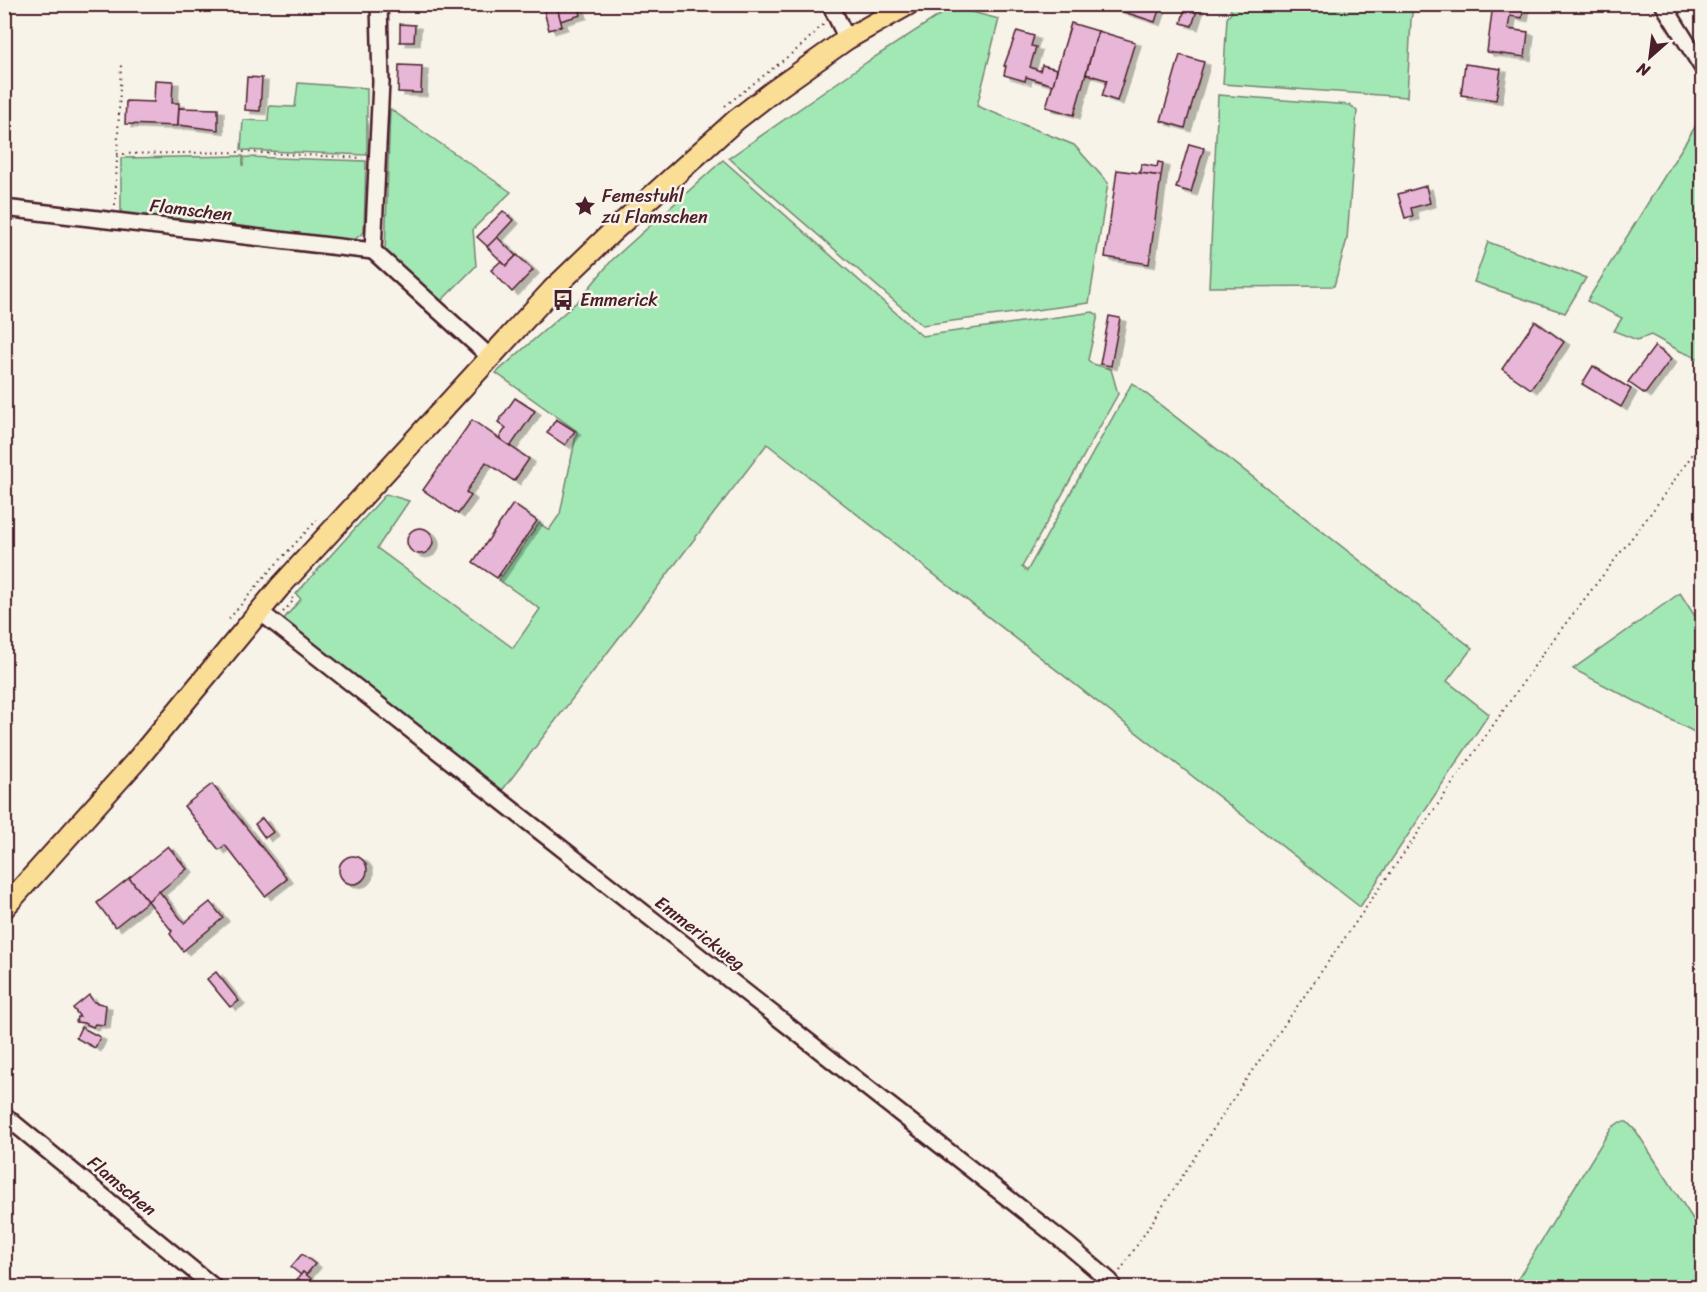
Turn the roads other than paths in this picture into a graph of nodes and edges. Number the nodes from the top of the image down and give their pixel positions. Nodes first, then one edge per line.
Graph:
1 (379, 4) edge
2 (830, 4) edge
3 (909, 4) edge
4 (1663, 4) edge
5 (848, 39) junction
6 (1702, 67) edge
7 (4, 208) edge
8 (374, 251) junction
9 (489, 357) junction
10 (259, 611) junction
11 (4, 908) edge
12 (4, 1115) edge
13 (1113, 1286) edge
14 (214, 1287) edge

1 - 8 street
2 - 5 street
3 - 5 main road
4 - 6 street
5 - 9 main road
7 - 8 street, Flamschen
8 - 9 street
9 - 10 main road
10 - 11 main road
10 - 13 street, Emmerickweg
12 - 14 street, Flamschen

